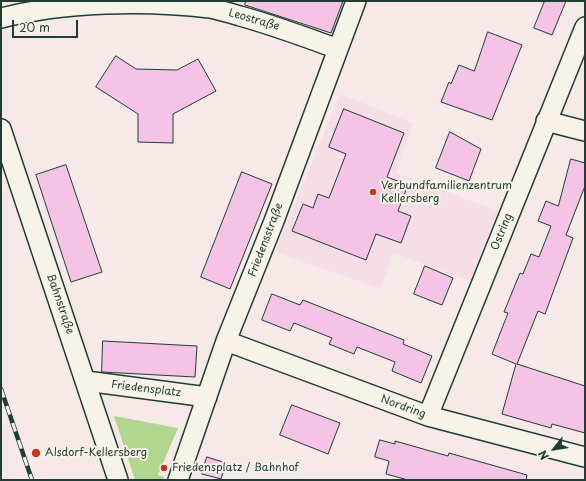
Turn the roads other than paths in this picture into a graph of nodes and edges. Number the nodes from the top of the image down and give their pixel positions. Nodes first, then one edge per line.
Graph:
1 (356, 1) edge
2 (1, 18) edge
3 (585, 26) edge
4 (338, 48) junction
5 (546, 121) junction
6 (1, 129) edge
7 (585, 131) edge
8 (226, 341) junction
9 (86, 381) junction
10 (207, 397) junction
11 (428, 416) junction
12 (585, 457) edge
13 (118, 480) edge
14 (178, 480) edge

1 - 4 street, Friedensstraße
2 - 4 street, Leostraße
3 - 5 street, Ostring
4 - 8 street, Friedensstraße
5 - 7 street
5 - 11 street, Ostring
6 - 9 street, Bahnstraße
8 - 10 street, Friedensstraße
8 - 11 street, Nordring
9 - 10 street, Friedensplatz
9 - 13 street, Bahnstraße
10 - 14 street, Friedensstraße
11 - 12 street, Nordring

